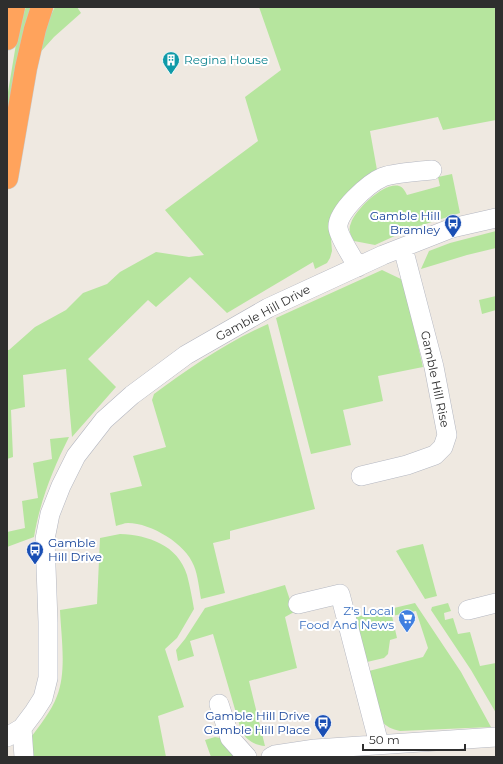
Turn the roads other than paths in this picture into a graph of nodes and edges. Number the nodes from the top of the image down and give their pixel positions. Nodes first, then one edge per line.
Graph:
1 (14, 7) edge
2 (42, 7) edge
3 (7, 39) edge
4 (432, 170) dead end
5 (7, 178) edge
6 (496, 218) edge
7 (403, 248) junction
8 (358, 267) junction
9 (361, 476) dead end
10 (496, 603) edge
11 (298, 604) dead end
12 (468, 610) dead end
13 (219, 704) dead end
14 (14, 732) edge
15 (496, 738) edge
16 (379, 744) junction
17 (24, 757) edge
18 (247, 757) edge
19 (271, 757) edge

1 - 3 highway
2 - 5 highway
4 - 8 street
6 - 7 street, Gamble Hill Drive
7 - 8 street, Gamble Hill Drive
7 - 9 street, Gamble Hill Rise
8 - 14 street, Gamble Hill Drive
10 - 12 street
11 - 16 street
13 - 18 street
14 - 17 street
15 - 16 street
16 - 19 street

